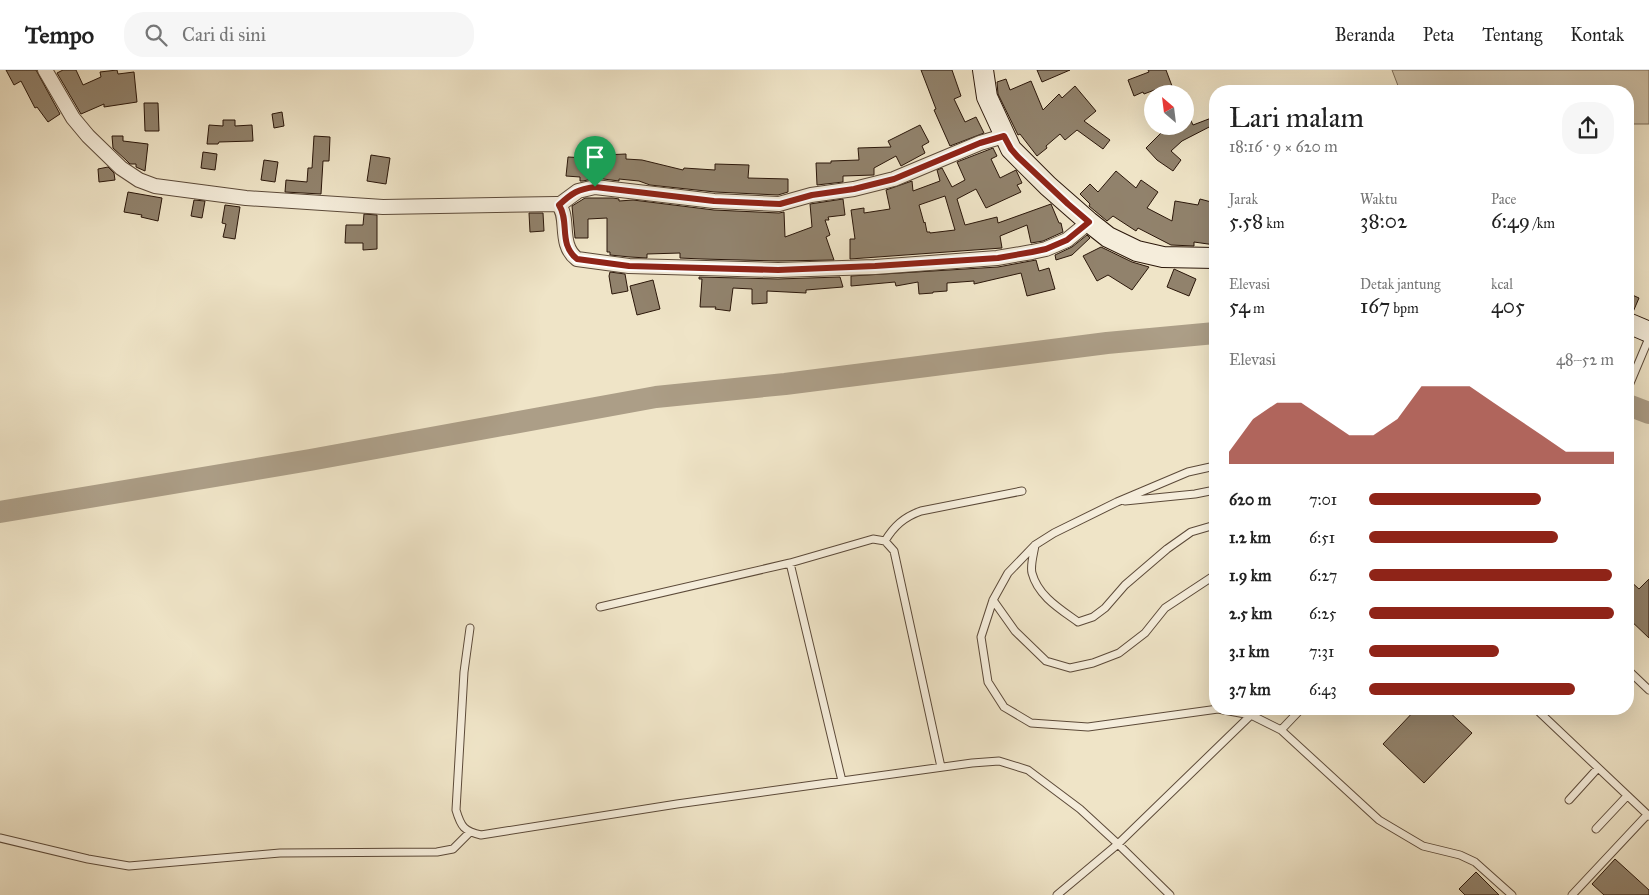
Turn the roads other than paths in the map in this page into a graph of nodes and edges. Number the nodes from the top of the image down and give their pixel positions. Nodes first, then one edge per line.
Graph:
1 (45, 70) edge
2 (983, 70) edge
3 (1004, 136) junction
4 (559, 205) junction
5 (1089, 222) junction
6 (1209, 258) edge
7 (1634, 326) edge
8 (1649, 332) edge
9 (1649, 338) edge
10 (1634, 374) edge
11 (1209, 467) edge
12 (1209, 491) edge
13 (1022, 492) dead end
14 (1117, 502) junction
15 (1209, 527) edge
16 (884, 541) junction
17 (1035, 545) junction
18 (790, 563) junction
19 (1209, 579) edge
20 (993, 600) junction
21 (600, 607) dead end
22 (470, 628) dead end
23 (1634, 676) edge
24 (1649, 690) edge
25 (1209, 710) edge
26 (1250, 715) edge
27 (1253, 715) edge
28 (1296, 715) edge
29 (1542, 715) edge
30 (1282, 730) junction
31 (941, 767) junction
32 (1598, 768) junction
33 (842, 780) junction
34 (1627, 796) junction
35 (1569, 800) dead end
36 (1648, 816) edge
37 (1596, 829) dead end
38 (470, 832) junction
39 (0, 838) edge
40 (1118, 844) junction
41 (1057, 895) edge
42 (1170, 895) edge
43 (1512, 895) edge
44 (1572, 895) edge

1 - 4 street
2 - 3 main road
3 - 4 street
3 - 5 main road
4 - 5 street
5 - 6 main road
7 - 8 main road
9 - 10 lane
11 - 14 lane
12 - 14 lane
13 - 16 lane
14 - 17 lane
15 - 17 lane
16 - 18 lane
16 - 31 lane
17 - 20 lane
18 - 21 lane
18 - 33 lane
19 - 20 lane
20 - 25 lane
22 - 38 lane
23 - 24 lane
26 - 40 lane
27 - 30 lane
28 - 30 lane
29 - 32 lane
30 - 43 lane
31 - 33 lane
31 - 40 lane
32 - 34 lane
32 - 35 lane
33 - 38 lane
34 - 36 lane
34 - 37 lane
36 - 44 lane
38 - 39 lane
40 - 41 lane
40 - 42 lane

